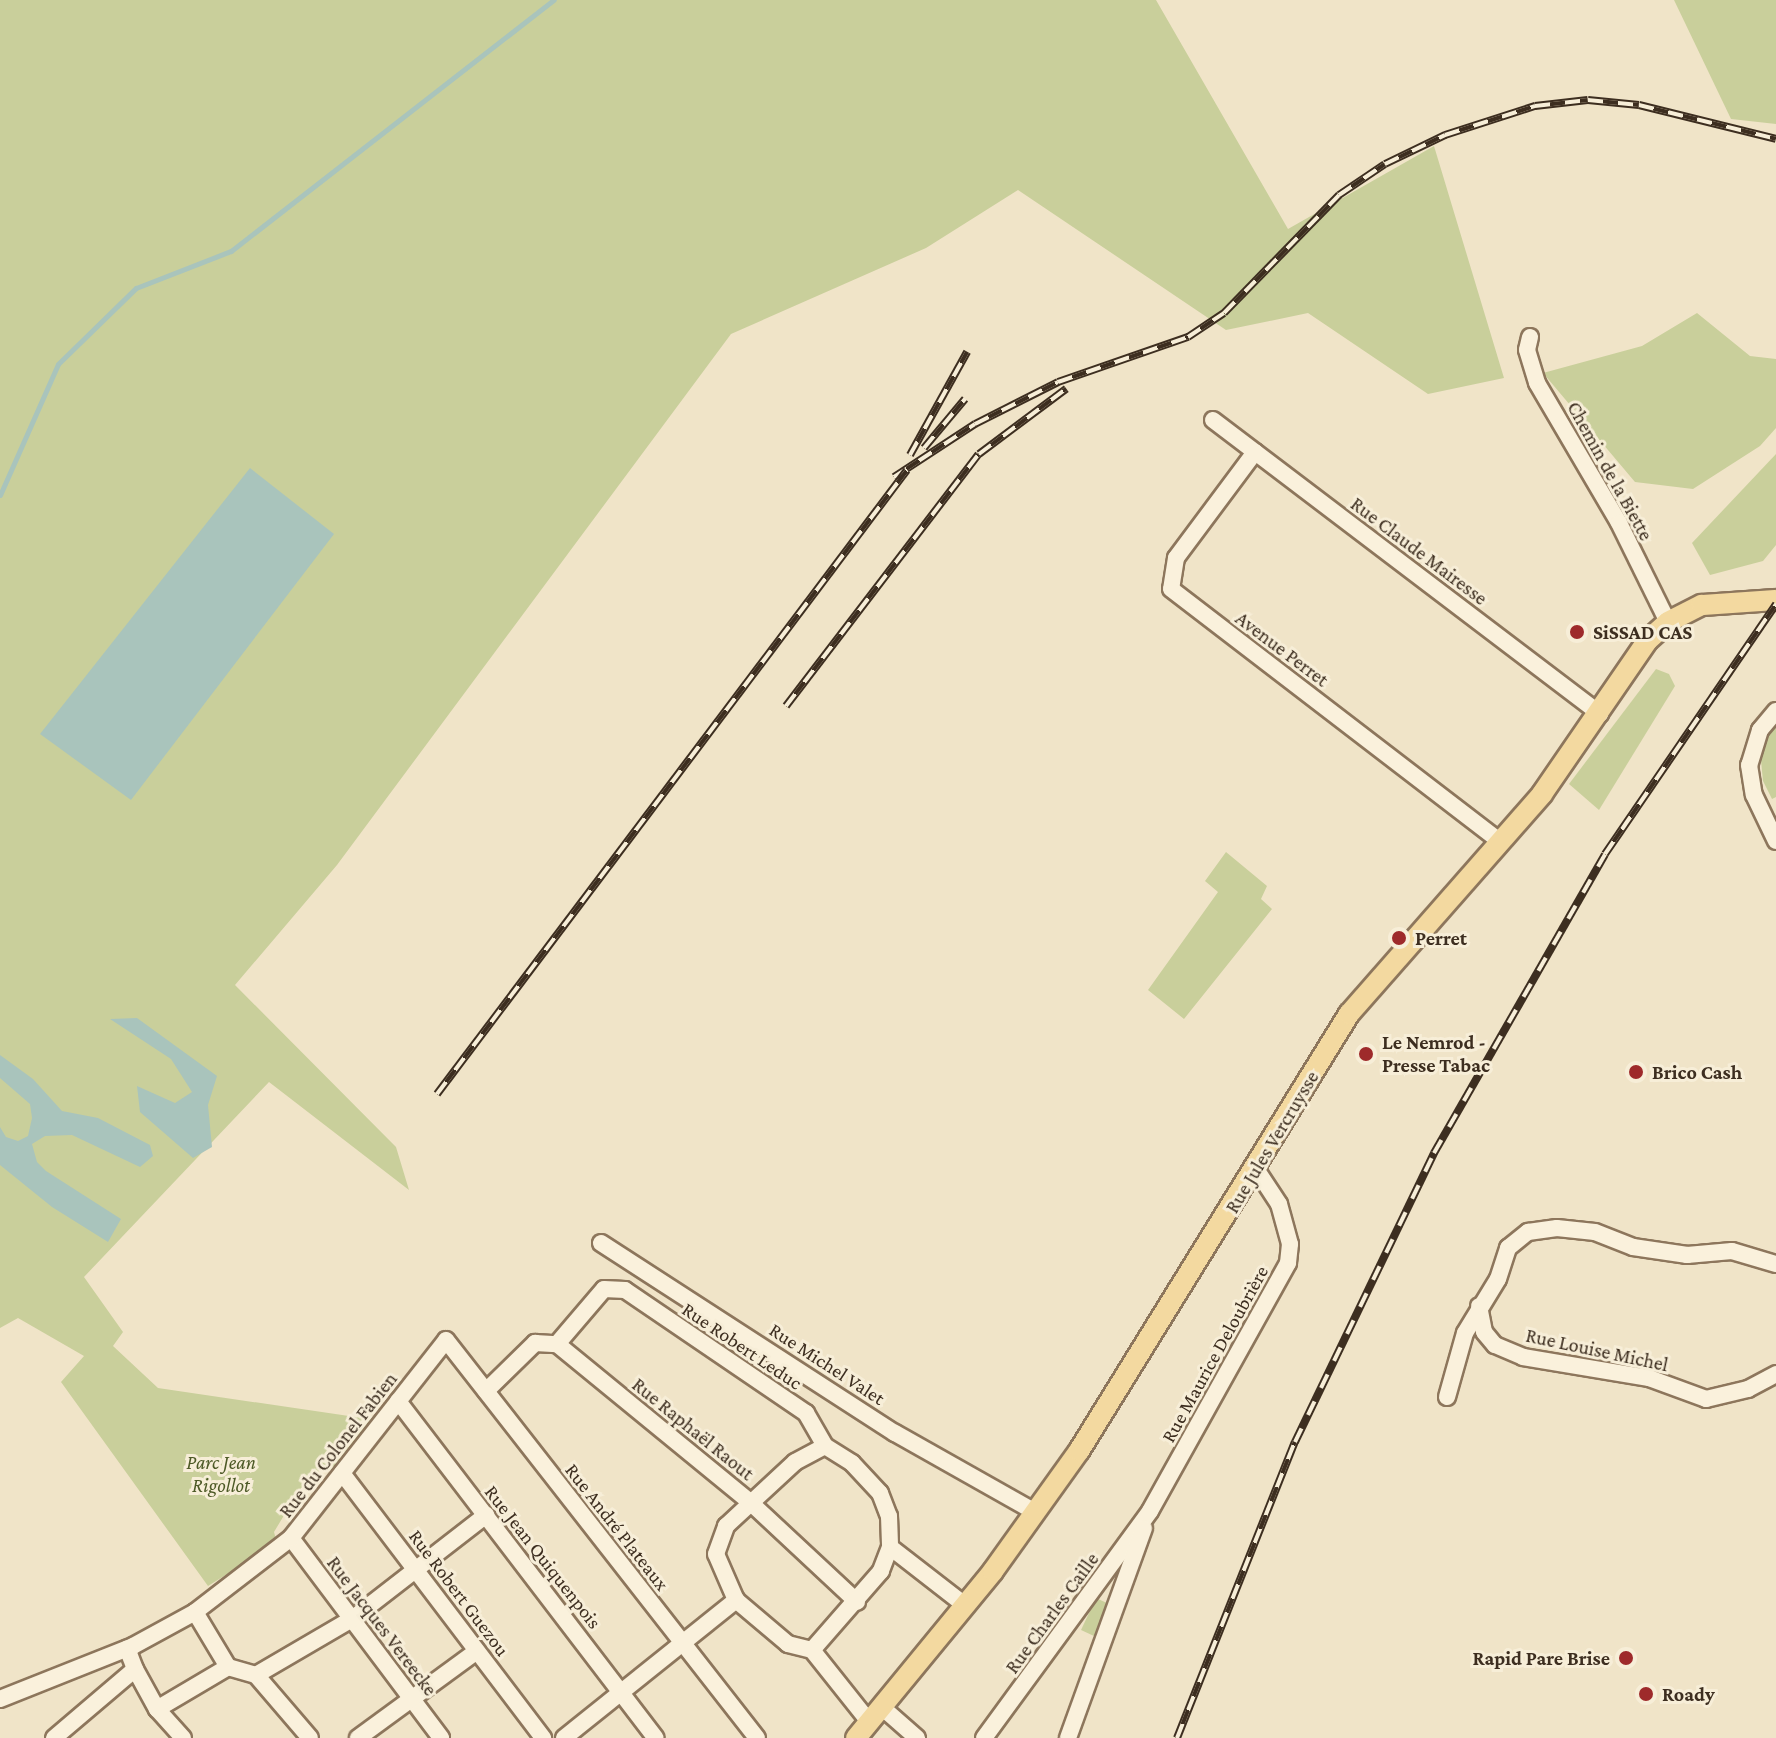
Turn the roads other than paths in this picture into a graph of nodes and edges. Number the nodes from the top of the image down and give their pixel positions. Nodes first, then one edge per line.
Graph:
1 (1530, 337) dead end
2 (1213, 420) dead end
3 (1255, 452) junction
4 (1776, 600) edge
5 (1668, 622) junction
6 (1776, 711) edge
7 (1600, 714) junction
8 (1500, 841) junction
9 (1776, 841) edge
10 (1256, 1169) junction
11 (601, 1243) dead end
12 (1776, 1264) edge
13 (1479, 1306) junction
14 (446, 1340) joint
15 (557, 1344) junction
16 (1776, 1374) edge
17 (486, 1391) junction
18 (1447, 1397) dead end
19 (398, 1401) junction
20 (825, 1446) junction
21 (342, 1473) junction
22 (751, 1503) junction
23 (1150, 1511) junction
24 (1035, 1512) junction
25 (486, 1515) junction
26 (291, 1538) junction
27 (890, 1547) junction
28 (416, 1570) junction
29 (736, 1600) junction
30 (857, 1602) junction
31 (966, 1606) junction
32 (195, 1612) junction
33 (352, 1619) junction
34 (685, 1645) junction
35 (127, 1648) junction
36 (812, 1650) junction
37 (477, 1651) junction
38 (228, 1667) junction
39 (135, 1669) junction
40 (256, 1675) junction
41 (622, 1693) junction
42 (0, 1699) edge
43 (411, 1699) junction
44 (157, 1709) junction
45 (870, 1723) edge
46 (537, 1736) edge
47 (57, 1737) edge
48 (183, 1738) edge
49 (310, 1738) edge
50 (358, 1738) edge
51 (441, 1738) edge
52 (564, 1738) edge
53 (656, 1738) edge
54 (757, 1738) edge
55 (917, 1738) edge
56 (984, 1738) edge
57 (1068, 1738) edge

1 - 5 street, Chemin de la Biette
2 - 3 street, Rue Claude Mairesse
3 - 7 street, Rue Claude Mairesse
3 - 8 street, Avenue Perret
4 - 5 main road, Rue Jules Vercruysse
5 - 7 main road, Rue Jules Vercruysse
6 - 9 street
7 - 8 main road, Rue Jules Vercruysse
8 - 10 main road, Rue Jules Vercruysse
10 - 23 street, Rue Maurice Deloubrière
10 - 24 main road, Rue Jules Vercruysse
11 - 24 street, Rue Michel Valet
12 - 13 street
13 - 16 street, Rue Louise Michel
13 - 18 street
14 - 17 street, Rue André Plateaux
14 - 19 street, Rue du Colonel Fabien
15 - 17 street
15 - 20 street, Rue Robert Leduc
15 - 22 street, Rue Raphaël Raout
17 - 34 street, Rue André Plateaux
19 - 21 street, Rue du Colonel Fabien
19 - 25 street, Rue Jean Quiquenpois
20 - 22 street
20 - 27 street
21 - 26 street, Rue du Colonel Fabien
21 - 28 street, Rue Robert Guezou
22 - 29 street, Rue Raphaël Raout
22 - 30 street
23 - 56 street, Rue Charles Caille
23 - 57 street
24 - 31 main road, Rue Jules Vercruysse
25 - 28 street
25 - 41 street, Rue Jean Quiquenpois
26 - 32 street, Rue du Colonel Fabien
26 - 33 street, Rue Jacques Vereecke
27 - 30 street
27 - 31 street
28 - 33 street
28 - 37 street, Rue Robert Guezou
29 - 34 street
29 - 36 street, Rue Raphaël Raout
30 - 36 street
31 - 45 main road, Rue Jules Vercruysse
32 - 35 street, Rue du Colonel Fabien
32 - 38 street
33 - 40 street
33 - 43 street, Rue Jacques Vereecke
34 - 41 street
34 - 54 street, Rue André Plateaux
35 - 39 street
35 - 42 street, Rue du Colonel Fabien
36 - 45 street, Rue Raphaël Raout
37 - 43 street
37 - 46 street, Rue Robert Guezou
38 - 40 street
38 - 44 street
39 - 44 street
39 - 47 street
40 - 49 street
41 - 52 street
41 - 53 street, Rue Jean Quiquenpois
43 - 50 street
43 - 51 street, Rue Jacques Vereecke
44 - 48 street
45 - 55 street, Rue Raphaël Raout

